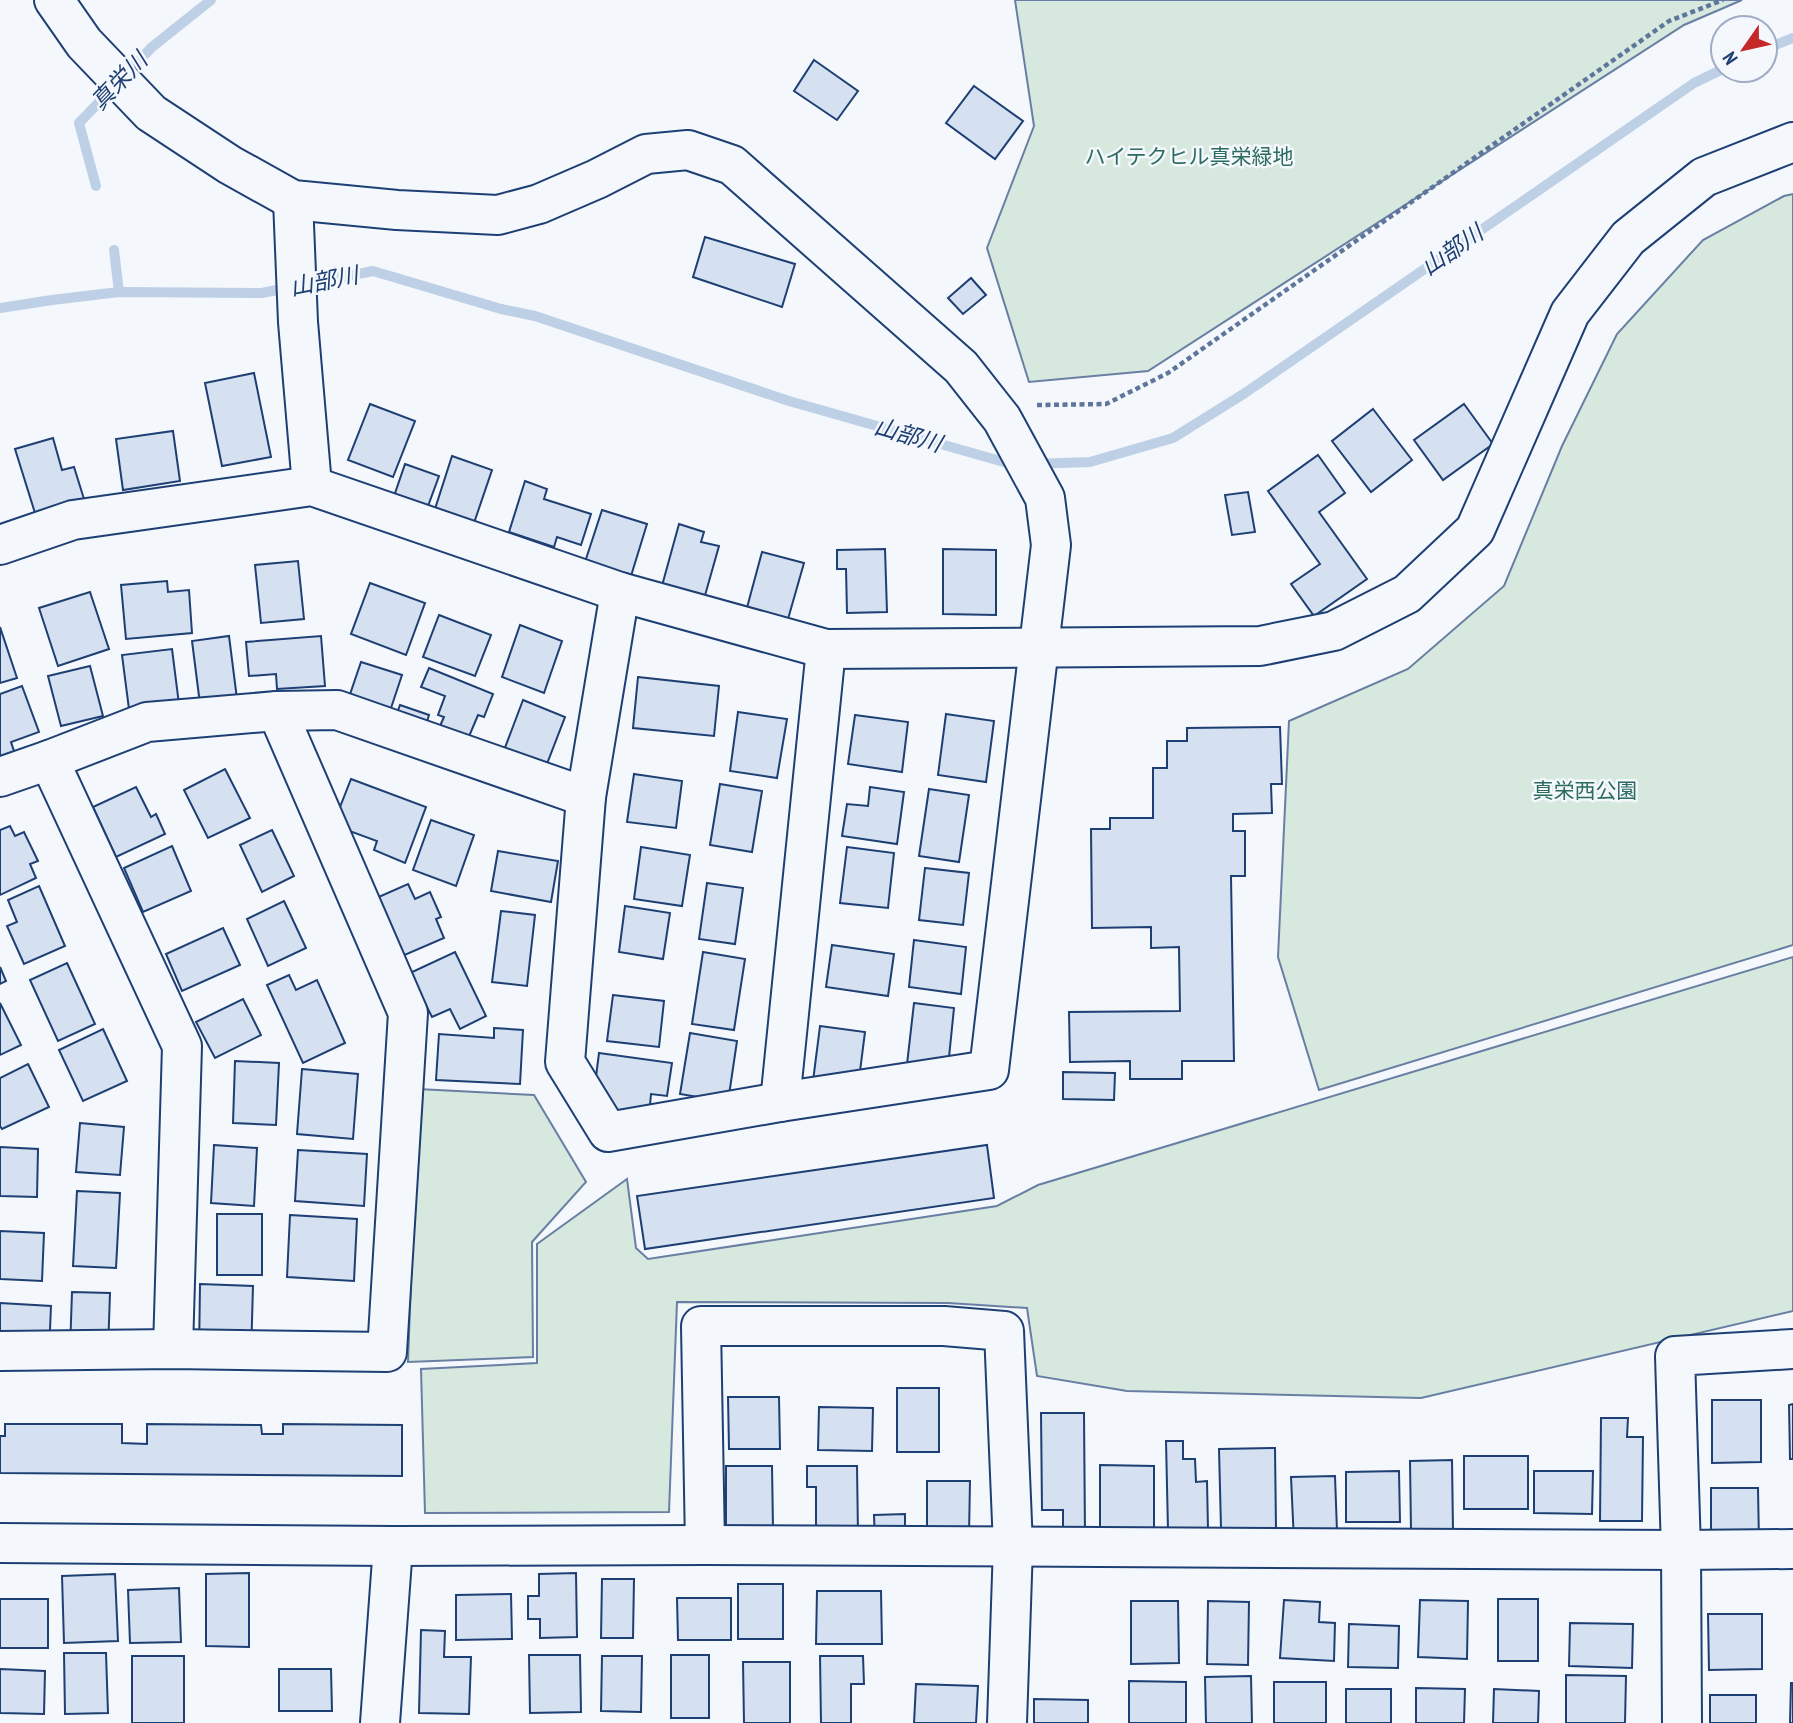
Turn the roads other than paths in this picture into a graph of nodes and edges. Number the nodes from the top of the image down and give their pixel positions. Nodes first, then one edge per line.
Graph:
1 (54, 0) edge
2 (1793, 142) edge
3 (293, 214) junction
4 (312, 485) junction
5 (0, 545) edge
6 (620, 592) junction
7 (1037, 648) junction
8 (825, 649) junction
9 (277, 711) junction
10 (49, 760) junction
11 (0, 777) edge
12 (586, 797) junction
13 (780, 1102) junction
14 (173, 1349) junction
15 (1793, 1349) edge
16 (0, 1351) edge
17 (0, 1543) edge
18 (705, 1545) junction
19 (393, 1546) junction
20 (1013, 1546) junction
21 (1793, 1549) edge
22 (1681, 1550) junction
23 (380, 1723) edge
24 (1007, 1723) edge
25 (1682, 1723) edge

1 - 3 street
2 - 7 street
3 - 4 street
3 - 7 street
4 - 5 street
4 - 6 street
6 - 8 street
6 - 12 street
7 - 8 street
7 - 13 street
8 - 13 street
9 - 10 street
9 - 12 street
9 - 14 street
10 - 11 street
10 - 14 street
12 - 13 street
14 - 16 street
15 - 22 street
17 - 19 street
18 - 19 street
18 - 20 street
18 - 20 street
19 - 23 street
20 - 22 street
20 - 24 street
21 - 22 street
22 - 25 street

